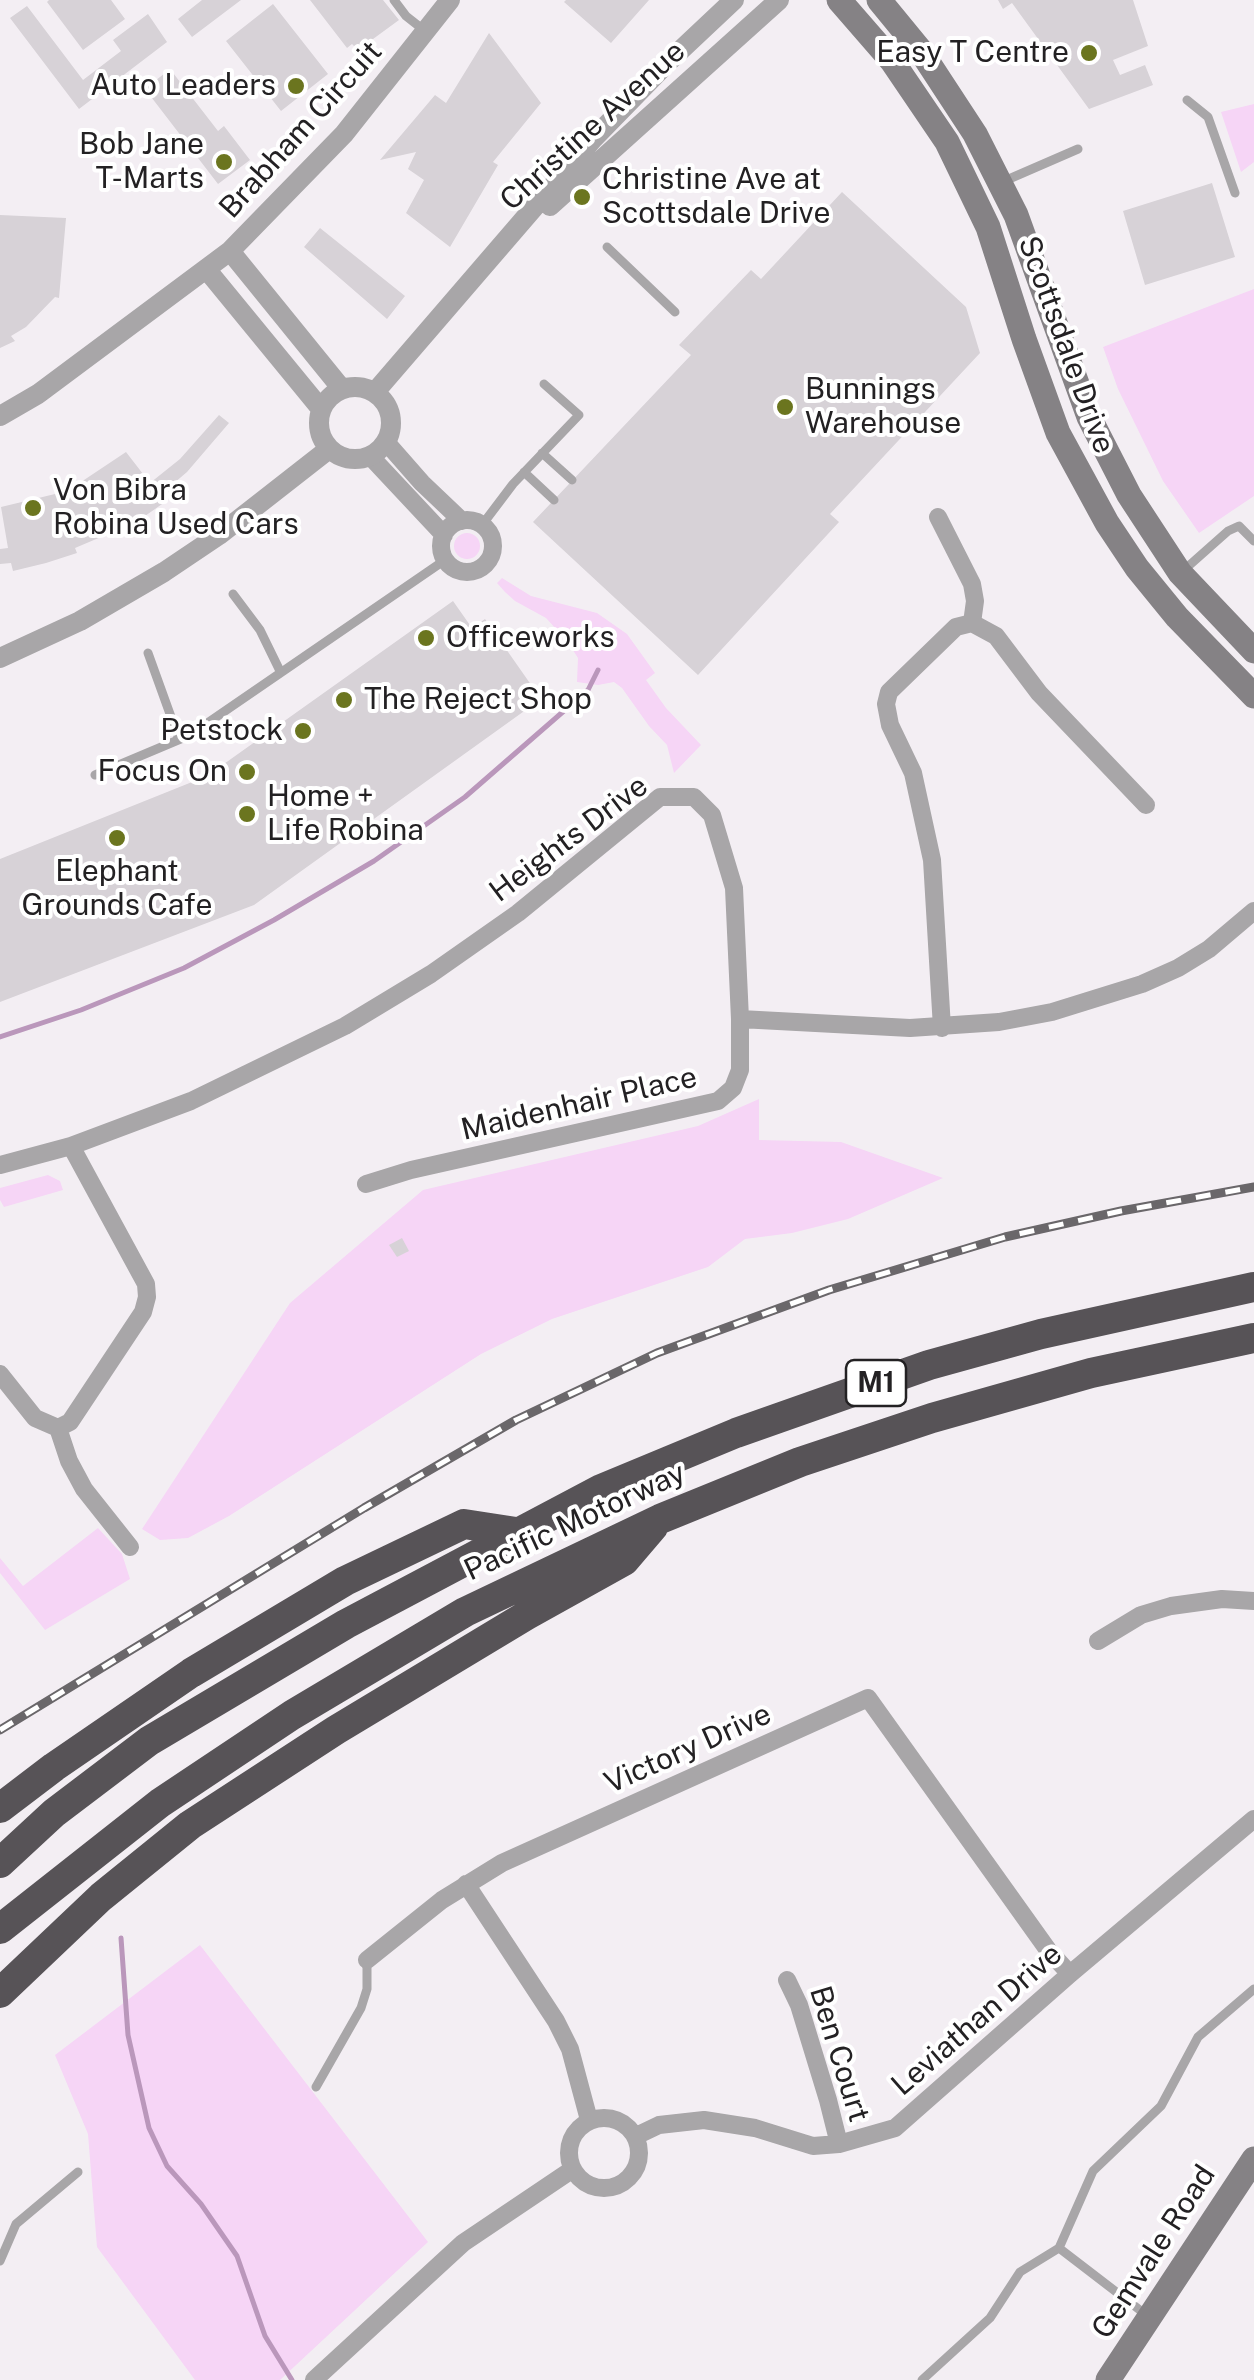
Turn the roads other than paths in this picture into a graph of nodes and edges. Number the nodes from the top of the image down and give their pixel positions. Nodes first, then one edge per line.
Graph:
1 (394, 0) edge
2 (450, 0) edge
3 (734, 0) edge
4 (779, 0) edge
5 (839, 0) edge
6 (878, 0) edge
7 (427, 33) junction
8 (1187, 100) dead end
9 (1078, 149) dead end
10 (1000, 183) junction
11 (1235, 193) dead end
12 (607, 247) dead end
13 (230, 252) junction
14 (494, 257) junction
15 (206, 270) junction
16 (675, 312) dead end
17 (544, 384) dead end
18 (342, 389) junction
19 (375, 392) junction
20 (321, 409) junction
21 (0, 416) edge
22 (386, 442) junction
23 (329, 449) junction
24 (542, 453) junction
25 (370, 456) junction
26 (524, 472) junction
27 (572, 480) dead end
28 (554, 500) dead end
29 (938, 517) dead end
30 (462, 521) junction
31 (482, 525) junction
32 (444, 535) junction
33 (1254, 541) edge
34 (445, 560) junction
35 (1180, 574) junction
36 (233, 594) dead end
37 (972, 623) junction
38 (1254, 651) edge
39 (148, 654) dead end
40 (0, 658) edge
41 (280, 671) junction
42 (1254, 696) edge
43 (179, 740) junction
44 (95, 776) dead end
45 (1146, 805) dead end
46 (1250, 921) edge
47 (740, 1019) junction
48 (942, 1028) junction
49 (71, 1146) junction
50 (0, 1166) edge
51 (366, 1184) dead end
52 (1254, 1288) edge
53 (1254, 1338) edge
54 (0, 1374) edge
55 (58, 1428) junction
56 (660, 1519) junction
57 (516, 1532) junction
58 (130, 1546) dead end
59 (1254, 1601) edge
60 (1098, 1641) dead end
61 (0, 1808) edge
62 (1254, 1819) edge
63 (0, 1863) edge
64 (466, 1884) junction
65 (0, 1929) edge
66 (367, 1960) joint
67 (1070, 1974) junction
68 (787, 1980) dead end
69 (1254, 1988) edge
70 (0, 1993) edge
71 (316, 2087) dead end
72 (590, 2120) junction
73 (636, 2136) junction
74 (838, 2144) junction
75 (1254, 2159) edge
76 (573, 2170) junction
77 (78, 2172) dead end
78 (1059, 2248) junction
79 (0, 2261) edge
80 (1151, 2319) junction
81 (314, 2380) edge
82 (922, 2380) edge
83 (1108, 2380) edge

1 - 7 lane
2 - 7 street, Brabham Circuit
3 - 14 street, Christine Avenue
4 - 14 street, Christine Avenue
5 - 42 main road, Scottsdale Drive
6 - 10 main road, Scottsdale Drive
7 - 13 street, Brabham Circuit
8 - 11 lane
9 - 10 lane
10 - 35 main road, Scottsdale Drive
12 - 16 lane
13 - 15 street, Brabham Circuit
13 - 18 street, Brabham Circuit
14 - 19 street, Christine Avenue
15 - 20 street
15 - 21 street, Brabham Circuit
17 - 24 lane
18 - 19 street
18 - 20 street
19 - 22 street
20 - 23 street
22 - 25 street
22 - 30 street
23 - 25 street
23 - 40 street
24 - 26 lane
24 - 27 lane
25 - 32 street
26 - 28 lane
26 - 31 lane
29 - 37 street
30 - 31 street
30 - 32 street
31 - 34 street
32 - 34 street
33 - 35 lane
34 - 41 lane
35 - 38 main road, Scottsdale Drive
36 - 41 lane
37 - 45 street
37 - 48 street
39 - 43 lane
41 - 43 lane
43 - 44 lane
46 - 48 street
47 - 48 street
47 - 49 street, Heights Drive
47 - 51 street, Maidenhair Place
49 - 50 street, Heights Drive
49 - 55 street
52 - 57 highway, Pacific Motorway / M1
53 - 56 highway, Pacific Motorway / M1
54 - 55 street
55 - 58 street
56 - 65 highway, Pacific Motorway / M1
56 - 70 highway
57 - 61 highway
57 - 63 highway, Pacific Motorway / M1
59 - 60 street
62 - 67 street, Leviathan Drive
64 - 66 street
64 - 67 street, Victory Drive
64 - 72 street
66 - 71 lane
67 - 74 street, Leviathan Drive
68 - 74 street, Ben Court
69 - 78 lane
72 - 73 street
72 - 76 street
73 - 74 street, Leviathan Drive
73 - 76 street
75 - 80 main road, Gemvale Road
76 - 81 street
77 - 79 lane
78 - 80 lane
78 - 82 lane
80 - 83 main road, Gemvale Road

